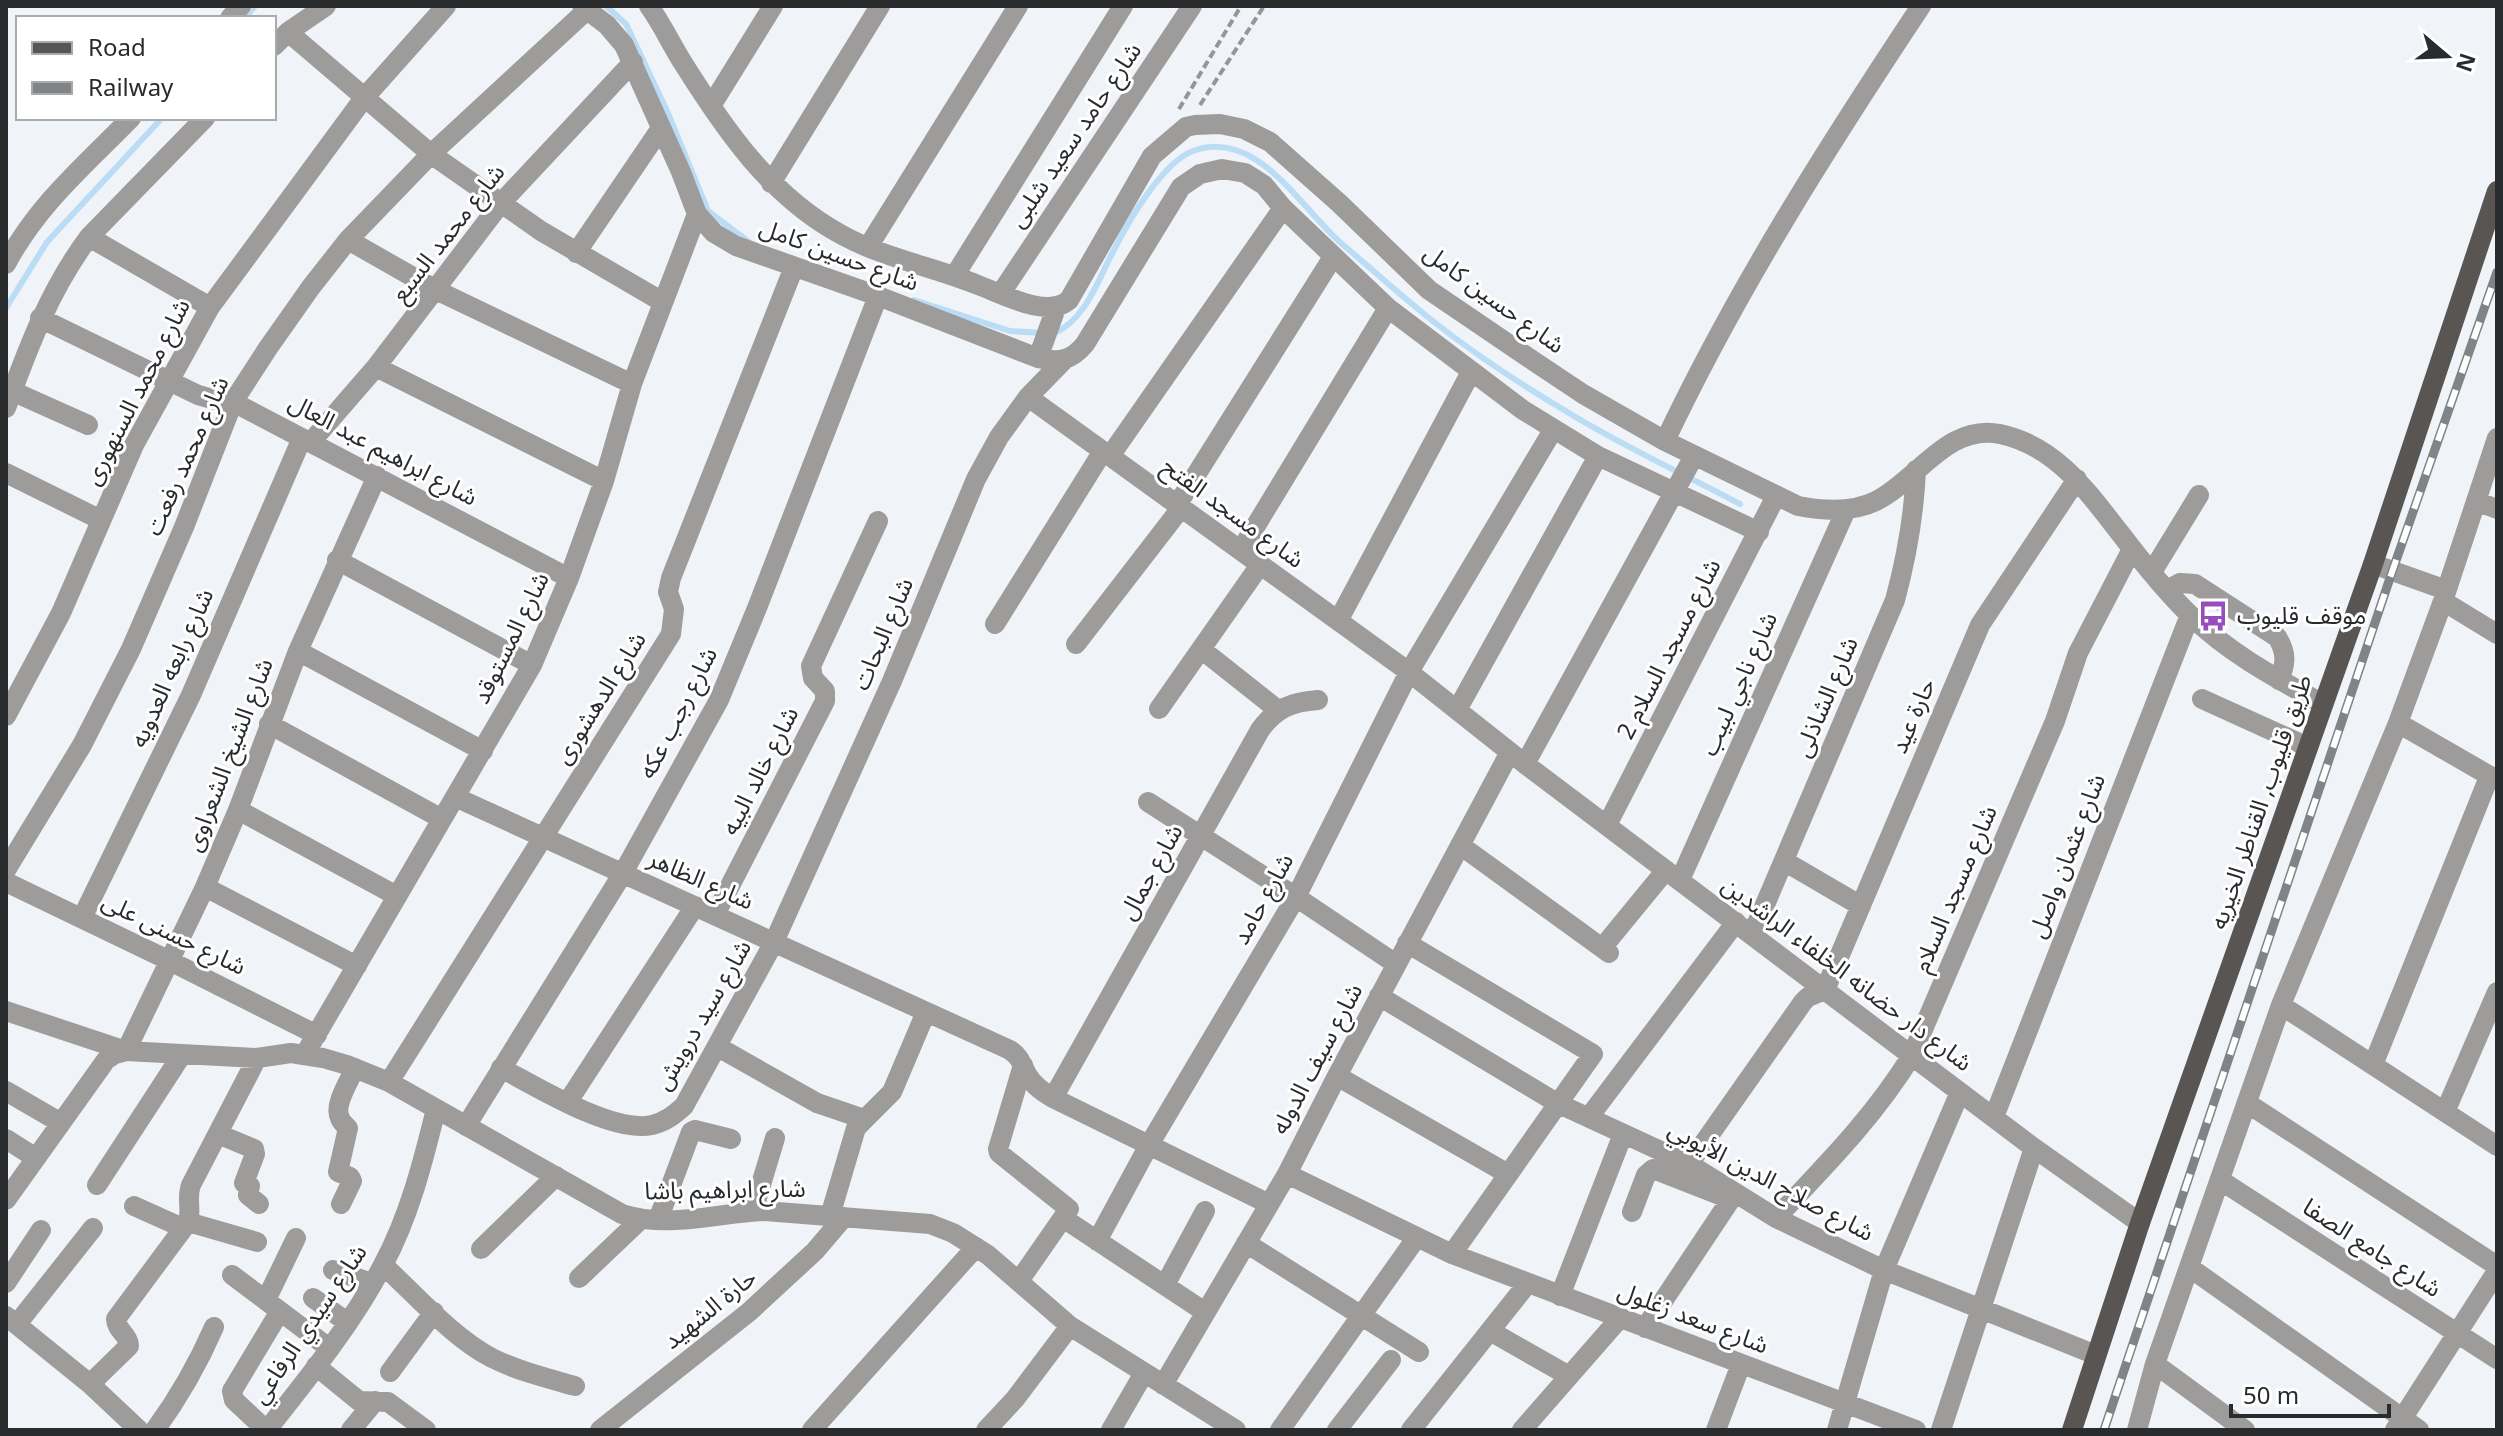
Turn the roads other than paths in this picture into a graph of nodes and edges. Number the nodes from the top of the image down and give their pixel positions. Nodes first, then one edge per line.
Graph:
1 (326, 6) edge
2 (446, 6) edge
3 (649, 6) edge
4 (773, 6) edge
5 (880, 6) edge
6 (1018, 6) edge
7 (1123, 6) edge
8 (1192, 6) edge
9 (1921, 6) edge
10 (584, 8) edge
11 (281, 39) edge
12 (633, 62) junction
13 (364, 98) junction
14 (711, 106) junction
15 (129, 120) edge
16 (203, 120) edge
17 (661, 128) junction
18 (431, 154) junction
19 (771, 183) junction
20 (2497, 191) edge
21 (501, 203) junction
22 (1283, 208) junction
23 (697, 214) junction
24 (89, 237) junction
25 (348, 240) junction
26 (868, 247) junction
27 (576, 253) junction
28 (1333, 257) junction
29 (6, 264) edge
30 (794, 267) junction
31 (955, 275) junction
32 (436, 290) junction
33 (1001, 293) junction
34 (878, 296) junction
35 (661, 301) junction
36 (210, 307) junction
37 (1056, 308) junction
38 (1388, 308) junction
39 (40, 318) junction
40 (1038, 358) junction
41 (1063, 361) junction
42 (376, 367) junction
43 (1471, 372) junction
44 (168, 381) junction
45 (632, 384) junction
46 (1028, 397) junction
47 (9, 399) edge
48 (233, 402) junction
49 (88, 425) dead end
50 (1553, 430) junction
51 (2497, 438) edge
52 (307, 440) junction
53 (1665, 441) junction
54 (1106, 454) junction
55 (1598, 456) junction
56 (1694, 456) junction
57 (1916, 470) junction
58 (6, 473) edge
59 (377, 476) junction
60 (2077, 479) junction
61 (604, 481) junction
62 (1675, 494) junction
63 (2199, 495) dead end
64 (1776, 496) junction
65 (2476, 501) junction
66 (1179, 506) junction
67 (2497, 509) edge
68 (1846, 510) junction
69 (101, 520) junction
70 (878, 521) dead end
71 (1759, 532) junction
72 (2132, 549) junction
73 (1241, 550) junction
74 (337, 560) junction
75 (2373, 564) junction
76 (1260, 565) junction
77 (2152, 572) junction
78 (569, 578) junction
79 (2167, 590) junction
80 (2444, 596) junction
81 (2190, 615) junction
82 (1338, 621) junction
83 (995, 624) dead end
84 (2497, 634) edge
85 (1076, 644) dead end
86 (1201, 649) junction
87 (298, 651) junction
88 (532, 665) junction
89 (1409, 672) junction
90 (2279, 680) junction
91 (2202, 699) dead end
92 (1318, 700) dead end
93 (2323, 704) junction
94 (1159, 709) dead end
95 (1278, 710) junction
96 (1457, 710) junction
97 (6, 716) edge
98 (2398, 723) junction
99 (269, 724) junction
100 (2308, 747) junction
101 (483, 751) junction
102 (1518, 758) junction
103 (2493, 779) edge
104 (455, 797) junction
105 (1148, 802) dead end
106 (238, 810) junction
107 (442, 819) junction
108 (1607, 825) junction
109 (1201, 836) junction
110 (543, 837) junction
111 (1460, 845) junction
112 (1784, 861) junction
113 (6, 870) edge
114 (623, 873) junction
115 (1673, 875) junction
116 (6, 882) edge
117 (205, 887) junction
118 (397, 896) junction
119 (1296, 897) junction
120 (695, 906) junction
121 (1861, 906) junction
122 (715, 915) junction
123 (82, 918) junction
124 (1744, 929) junction
125 (774, 942) junction
126 (1407, 943) junction
127 (168, 960) junction
128 (1396, 964) junction
129 (357, 966) junction
130 (1825, 990) junction
131 (2497, 992) edge
132 (1379, 996) junction
133 (2281, 1005) junction
134 (6, 1011) edge
135 (926, 1012) junction
136 (317, 1035) junction
137 (718, 1047) junction
138 (126, 1051) junction
139 (305, 1054) junction
140 (1912, 1055) junction
141 (181, 1056) junction
142 (257, 1058) junction
143 (1023, 1065) junction
144 (2373, 1065) junction
145 (355, 1068) junction
146 (501, 1068) junction
147 (1337, 1076) junction
148 (389, 1082) junction
149 (6, 1091) edge
150 (1960, 1092) junction
151 (1053, 1098) junction
152 (567, 1103) junction
153 (1557, 1103) junction
154 (2247, 1103) junction
155 (436, 1109) junction
156 (2445, 1112) junction
157 (1589, 1117) junction
158 (1994, 1117) junction
159 (864, 1119) junction
160 (61, 1123) junction
161 (466, 1126) junction
162 (218, 1134) junction
163 (1623, 1134) junction
164 (775, 1138) dead end
165 (6, 1139) edge
166 (731, 1139) dead end
167 (1149, 1145) junction
168 (2497, 1146) edge
169 (2034, 1148) junction
170 (36, 1158) junction
171 (1689, 1164) junction
172 (1287, 1174) junction
173 (1508, 1174) junction
174 (556, 1176) junction
175 (2220, 1180) junction
176 (97, 1185) dead end
177 (1733, 1196) junction
178 (6, 1200) edge
179 (259, 1204) dead end
180 (341, 1204) dead end
181 (1269, 1204) junction
182 (134, 1206) dead end
183 (753, 1211) junction
184 (1205, 1211) dead end
185 (1632, 1212) dead end
186 (837, 1217) junction
187 (1063, 1218) junction
188 (1776, 1218) junction
189 (649, 1220) junction
190 (2140, 1223) junction
191 (185, 1225) junction
192 (93, 1228) dead end
193 (41, 1230) dead end
194 (1417, 1237) junction
195 (296, 1238) dead end
196 (1097, 1241) junction
197 (257, 1242) dead end
198 (1246, 1243) junction
199 (976, 1247) junction
200 (481, 1249) dead end
201 (1452, 1254) junction
202 (383, 1265) junction
203 (2189, 1267) junction
204 (2497, 1269) edge
205 (333, 1270) dead end
206 (1884, 1270) junction
207 (232, 1275) dead end
208 (579, 1278) dead end
209 (1019, 1281) junction
210 (6, 1283) edge
211 (372, 1283) junction
212 (1528, 1283) junction
213 (1165, 1285) junction
214 (1560, 1296) junction
215 (313, 1298) dead end
216 (273, 1306) junction
217 (1981, 1308) junction
218 (434, 1312) junction
219 (1205, 1312) junction
220 (1361, 1316) junction
221 (1620, 1318) junction
222 (11, 1320) edge
223 (347, 1322) junction
224 (1070, 1326) junction
225 (214, 1327) dead end
226 (1645, 1328) junction
227 (1490, 1331) junction
228 (2459, 1334) junction
229 (329, 1348) junction
230 (1419, 1352) dead end
231 (2096, 1355) junction
232 (2497, 1359) edge
233 (1391, 1360) dead end
234 (1741, 1364) junction
235 (2155, 1364) junction
236 (316, 1366) junction
237 (390, 1372) dead end
238 (1144, 1373) junction
239 (1569, 1376) junction
240 (90, 1384) junction
241 (1163, 1385) junction
242 (575, 1386) dead end
243 (375, 1401) junction
244 (1846, 1403) junction
245 (2406, 1426) edge
246 (139, 1430) edge
247 (155, 1430) edge
248 (267, 1430) edge
249 (351, 1430) edge
250 (426, 1430) edge
251 (600, 1430) edge
252 (812, 1430) edge
253 (986, 1430) edge
254 (1111, 1430) edge
255 (1236, 1430) edge
256 (1280, 1430) edge
257 (1337, 1430) edge
258 (1411, 1430) edge
259 (1522, 1430) edge
260 (1716, 1430) edge
261 (1837, 1430) edge
262 (1916, 1430) edge
263 (1941, 1430) edge
264 (2072, 1430) edge
265 (2137, 1430) edge
266 (2245, 1430) edge

1 - 11 street
2 - 13 street, شارع محمد السنهورى
3 - 14 street, شارع حسين كامل
4 - 14 street
5 - 19 street
6 - 26 street
7 - 31 street
8 - 33 street, شارع حامد سعيد شلبى
9 - 53 street
10 - 12 street, شارع حسين كامل
10 - 18 street, شارع محمد رفعت
11 - 13 street
12 - 17 street, شارع حسين كامل
12 - 21 street, شارع محمد السبع
13 - 18 street
13 - 36 street, شارع محمد السنهورى
14 - 19 street, شارع حسين كامل
15 - 29 street
16 - 24 street
17 - 23 street, شارع حسين كامل
17 - 27 street
18 - 21 street
18 - 25 street, شارع محمد رفعت
19 - 26 street, شارع حسين كامل
20 - 75 main road, طريق قليوب, القناطر الخيريه
21 - 27 street
21 - 32 street, شارع محمد السبع
22 - 28 street
22 - 41 street
22 - 54 street
23 - 30 street, شارع حسين كامل
23 - 35 street, شارع المستوقد
24 - 36 street
24 - 39 street
25 - 32 street
25 - 48 street, شارع محمد رفعت
26 - 31 street, شارع حسين كامل
27 - 35 street
28 - 38 street
28 - 66 street
30 - 34 street, شارع حسين كامل
30 - 110 street, شارع الدهشورى
31 - 33 street, شارع حسين كامل
32 - 42 street, شارع محمد السبع
32 - 45 street
33 - 37 street, شارع حسين كامل
34 - 40 street, شارع حسين كامل
34 - 114 street, شارع رجب عكه
35 - 45 street, شارع المستوقد
36 - 44 street, شارع محمد السنهورى
37 - 40 street
37 - 53 street, شارع حسين كامل
38 - 43 street
38 - 73 street
39 - 44 street, شارع ابراهيم عبد العال
39 - 47 street
40 - 41 street, شارع حسين كامل
41 - 46 street, شارع البحات
42 - 52 street, شارع محمد السبع
42 - 61 street
43 - 50 street
43 - 82 street
44 - 48 street, شارع ابراهيم عبد العال
44 - 69 street, شارع محمد السنهورى
45 - 61 street, شارع المستوقد
46 - 54 street, شارع مسجد الفتح
46 - 125 street, شارع البحات
47 - 49 street
48 - 52 street, شارع ابراهيم عبد العال
48 - 113 street, شارع محمد رفعت
50 - 55 street
50 - 89 street, شارع حامد
51 - 65 street
52 - 59 street, شارع ابراهيم عبد العال
52 - 123 street, شارع رابعه العدويه
53 - 56 street, شارع حسين كامل
54 - 66 street, شارع مسجد الفتح
54 - 83 street
55 - 62 street
55 - 96 street
56 - 62 street, شارع سيف الدوله
56 - 64 street, شارع حسين كامل
57 - 60 street, شارع حسين كامل
57 - 68 street, شارع حسين كامل
57 - 112 street, شارع الشاذلى
58 - 69 street
59 - 74 street, شارع الشيخ الشعراوى
59 - 78 street, شارع ابراهيم عبد العال
60 - 72 street, شارع حسين كامل
60 - 121 street, حارة عيد
61 - 78 street, شارع المستوقد
62 - 71 street
62 - 102 street, شارع سيف الدوله
63 - 77 street
64 - 68 street, شارع حسين كامل
64 - 71 street, شارع مسجد السلام 2
65 - 67 street
65 - 80 street
66 - 73 street, شارع مسجد الفتح
66 - 85 street
68 - 115 street, شارع ناجي لبيب
69 - 97 street, شارع محمد السنهورى
70 - 122 street, شارع خالد البيه
71 - 108 street, شارع مسجد السلام 2
72 - 77 street, شارع حسين كامل
72 - 140 street, شارع مسجد السلام
73 - 76 street, شارع مسجد الفتح
74 - 87 street, شارع الشيخ الشعراوى
74 - 88 street
75 - 80 street
75 - 93 main road, طريق قليوب, القناطر الخيريه
76 - 82 street, شارع مسجد الفتح
76 - 86 street
77 - 79 street, شارع حسين كامل
78 - 88 street, شارع المستوقد
79 - 81 street, شارع حسين كامل
79 - 90 street
80 - 84 street
80 - 98 street
81 - 90 street, شارع حسين كامل
81 - 158 street, شارع عثمان واصل
82 - 89 street, شارع مسجد الفتح
86 - 94 street
86 - 95 street
87 - 99 street, شارع الشيخ الشعراوى
87 - 101 street
88 - 101 street, شارع المستوقد
89 - 96 street, شارع مسجد الفتح
89 - 119 street, شارع حامد
90 - 93 street, شارع حسين كامل
91 - 100 street
92 - 95 street
93 - 100 main road, طريق قليوب, القناطر الخيريه
95 - 109 street, شارع جمال
96 - 102 street, شارع دار حضانه الخلفاء الراشدين
98 - 103 street
98 - 133 street
99 - 106 street, شارع الشيخ الشعراوى
99 - 107 street
100 - 190 main road, طريق قليوب, القناطر الخيريه
101 - 104 street, شارع المستوقد
102 - 108 street, شارع دار حضانه الخلفاء الراشدين
102 - 111 street, شارع سيف الدوله
103 - 144 street
104 - 107 street, شارع المستوقد
104 - 110 street, شارع الظاهر
105 - 109 street
106 - 117 street, شارع الشيخ الشعراوى
106 - 118 street
107 - 118 street, شارع المستوقد
108 - 115 street, شارع دار حضانه الخلفاء الراشدين
109 - 119 street
109 - 151 street, شارع جمال
110 - 114 street, شارع الظاهر
110 - 148 street, شارع الدهشورى
111 - 115 street, شارع ناجي لبيب
111 - 126 street, شارع سيف الدوله
112 - 121 street
112 - 124 street, شارع الشاذلى
114 - 120 street, شارع الظاهر
114 - 146 street, شارع رجب عكه
115 - 124 street, شارع دار حضانه الخلفاء الراشدين
116 - 123 street, شارع حسنى على
117 - 127 street, شارع الشيخ الشعراوى
117 - 129 street
118 - 129 street, شارع المستوقد
119 - 128 street
119 - 167 street, شارع حامد
120 - 122 street, شارع الظاهر
120 - 152 street
121 - 130 street, حارة عيد
122 - 125 street, شارع الظاهر
123 - 127 street, شارع حسنى على
124 - 130 street, شارع دار حضانه الخلفاء الراشدين
124 - 157 street, شارع الشاذلى
125 - 135 street, شارع الظاهر
125 - 137 street, شارع سيد درويش
126 - 128 street, شارع سيف الدوله
126 - 153 street
127 - 136 street, شارع حسنى على
127 - 138 street, شارع الشيخ الشعراوى
128 - 132 street, شارع سيف الدوله
129 - 136 street, شارع المستوقد
130 - 140 street, شارع دار حضانه الخلفاء الراشدين
130 - 171 street
131 - 156 street
132 - 147 street, شارع سيف الدوله
132 - 153 street, شارع صلاح الدين الأيوبي
133 - 144 street
133 - 154 street
134 - 138 street, شارع ابراهيم باشا
135 - 143 street, شارع الظاهر
135 - 159 street
136 - 139 street, شارع المستوقد
137 - 152 street, شارع سيد درويش
137 - 159 street
138 - 141 street, شارع ابراهيم باشا
138 - 160 street
139 - 142 street, شارع ابراهيم باشا
139 - 145 street, شارع ابراهيم باشا
140 - 150 street, شارع دار حضانه الخلفاء الراشدين
140 - 188 street, شارع مسجد السلام
141 - 142 street, شارع ابراهيم باشا
141 - 176 street
142 - 162 street
143 - 151 street, شارع الظاهر
143 - 187 street
144 - 156 street
145 - 148 street, شارع ابراهيم باشا
145 - 180 street
146 - 152 street, شارع سيد درويش
146 - 161 street, شارع رجب عكه
147 - 172 street, شارع سيف الدوله
147 - 173 street
148 - 155 street, شارع ابراهيم باشا
149 - 160 street
150 - 158 street, شارع دار حضانه الخلفاء الراشدين
150 - 206 street
151 - 167 street, شارع الظاهر
153 - 157 street, شارع صلاح الدين الأيوبي
153 - 173 street
154 - 175 street
154 - 204 street
155 - 161 street, شارع ابراهيم باشا
155 - 202 street, شارع سيدي الرفاعي
156 - 168 street
157 - 163 street, شارع صلاح الدين الأيوبي
158 - 169 street, شارع دار حضانه الخلفاء الراشدين
159 - 186 street
160 - 170 street
161 - 174 street, شارع ابراهيم باشا
162 - 179 street
162 - 191 street
163 - 171 street, شارع صلاح الدين الأيوبي
163 - 214 street
164 - 183 street
165 - 170 street
166 - 189 street
167 - 181 street, شارع الظاهر
167 - 196 street, شارع حامد
169 - 190 street, شارع دار حضانه الخلفاء الراشدين
169 - 217 street
170 - 178 street
171 - 177 street, شارع صلاح الدين الأيوبي
172 - 181 street, شارع سيف الدوله
172 - 194 street, شارع سعد زغلول
173 - 201 street
174 - 189 street, شارع ابراهيم باشا
174 - 200 street
175 - 203 street
175 - 228 street, شارع جامع الصفا
177 - 185 street
177 - 188 street, شارع صلاح الدين الأيوبي
177 - 226 street
181 - 198 street, شارع سيف الدوله
182 - 191 street
183 - 186 street, شارع ابراهيم باشا
183 - 189 street, شارع ابراهيم باشا
184 - 213 street
186 - 199 street, شارع ابراهيم باشا
186 - 251 street, حارة الشهيد
187 - 196 street
187 - 209 street
188 - 206 street, شارع صلاح الدين الأيوبي
189 - 208 street
190 - 231 main road, طريق قليوب, القناطر الخيريه
191 - 197 street
191 - 240 street
192 - 222 street
193 - 210 street
194 - 201 street, شارع سعد زغلول
194 - 220 street
195 - 216 street
196 - 213 street
198 - 219 street, شارع سيف الدوله
198 - 220 street
199 - 209 street, شارع ابراهيم باشا
199 - 252 street
201 - 212 street, شارع سعد زغلول
202 - 211 street, شارع سيدي الرفاعي
202 - 218 street
203 - 235 street
203 - 245 street
204 - 228 street
205 - 211 street
206 - 217 street, شارع صلاح الدين الأيوبي
206 - 244 street
207 - 216 street
209 - 224 street, شارع ابراهيم باشا
211 - 223 street, شارع سيدي الرفاعي
212 - 214 street, شارع سعد زغلول
212 - 227 street
213 - 219 street
214 - 221 street, شارع سعد زغلول
215 - 223 street
216 - 229 street
216 - 248 street
217 - 231 street, شارع صلاح الدين الأيوبي
217 - 263 street
218 - 237 street
218 - 242 street
219 - 241 street, شارع سيف الدوله
220 - 230 street
220 - 256 street
221 - 226 street, شارع سعد زغلول
221 - 239 street
222 - 240 street
223 - 229 street, شارع سيدي الرفاعي
224 - 238 street, شارع ابراهيم باشا
224 - 253 street
225 - 247 street
226 - 234 street, شارع سعد زغلول
227 - 239 street
227 - 258 street
228 - 232 street, شارع جامع الصفا
228 - 245 street
229 - 236 street, شارع سيدي الرفاعي
231 - 264 main road, طريق قليوب, القناطر الخيريه
233 - 257 street
234 - 244 street, شارع سعد زغلول
234 - 260 street
235 - 265 street
235 - 266 street
236 - 243 street
236 - 248 street, شارع سيدي الرفاعي
238 - 241 street, شارع ابراهيم باشا
238 - 254 street
239 - 259 street
240 - 246 street
241 - 255 street, شارع ابراهيم باشا
243 - 249 street
243 - 250 street
244 - 261 street
244 - 262 street, شارع سعد زغلول

